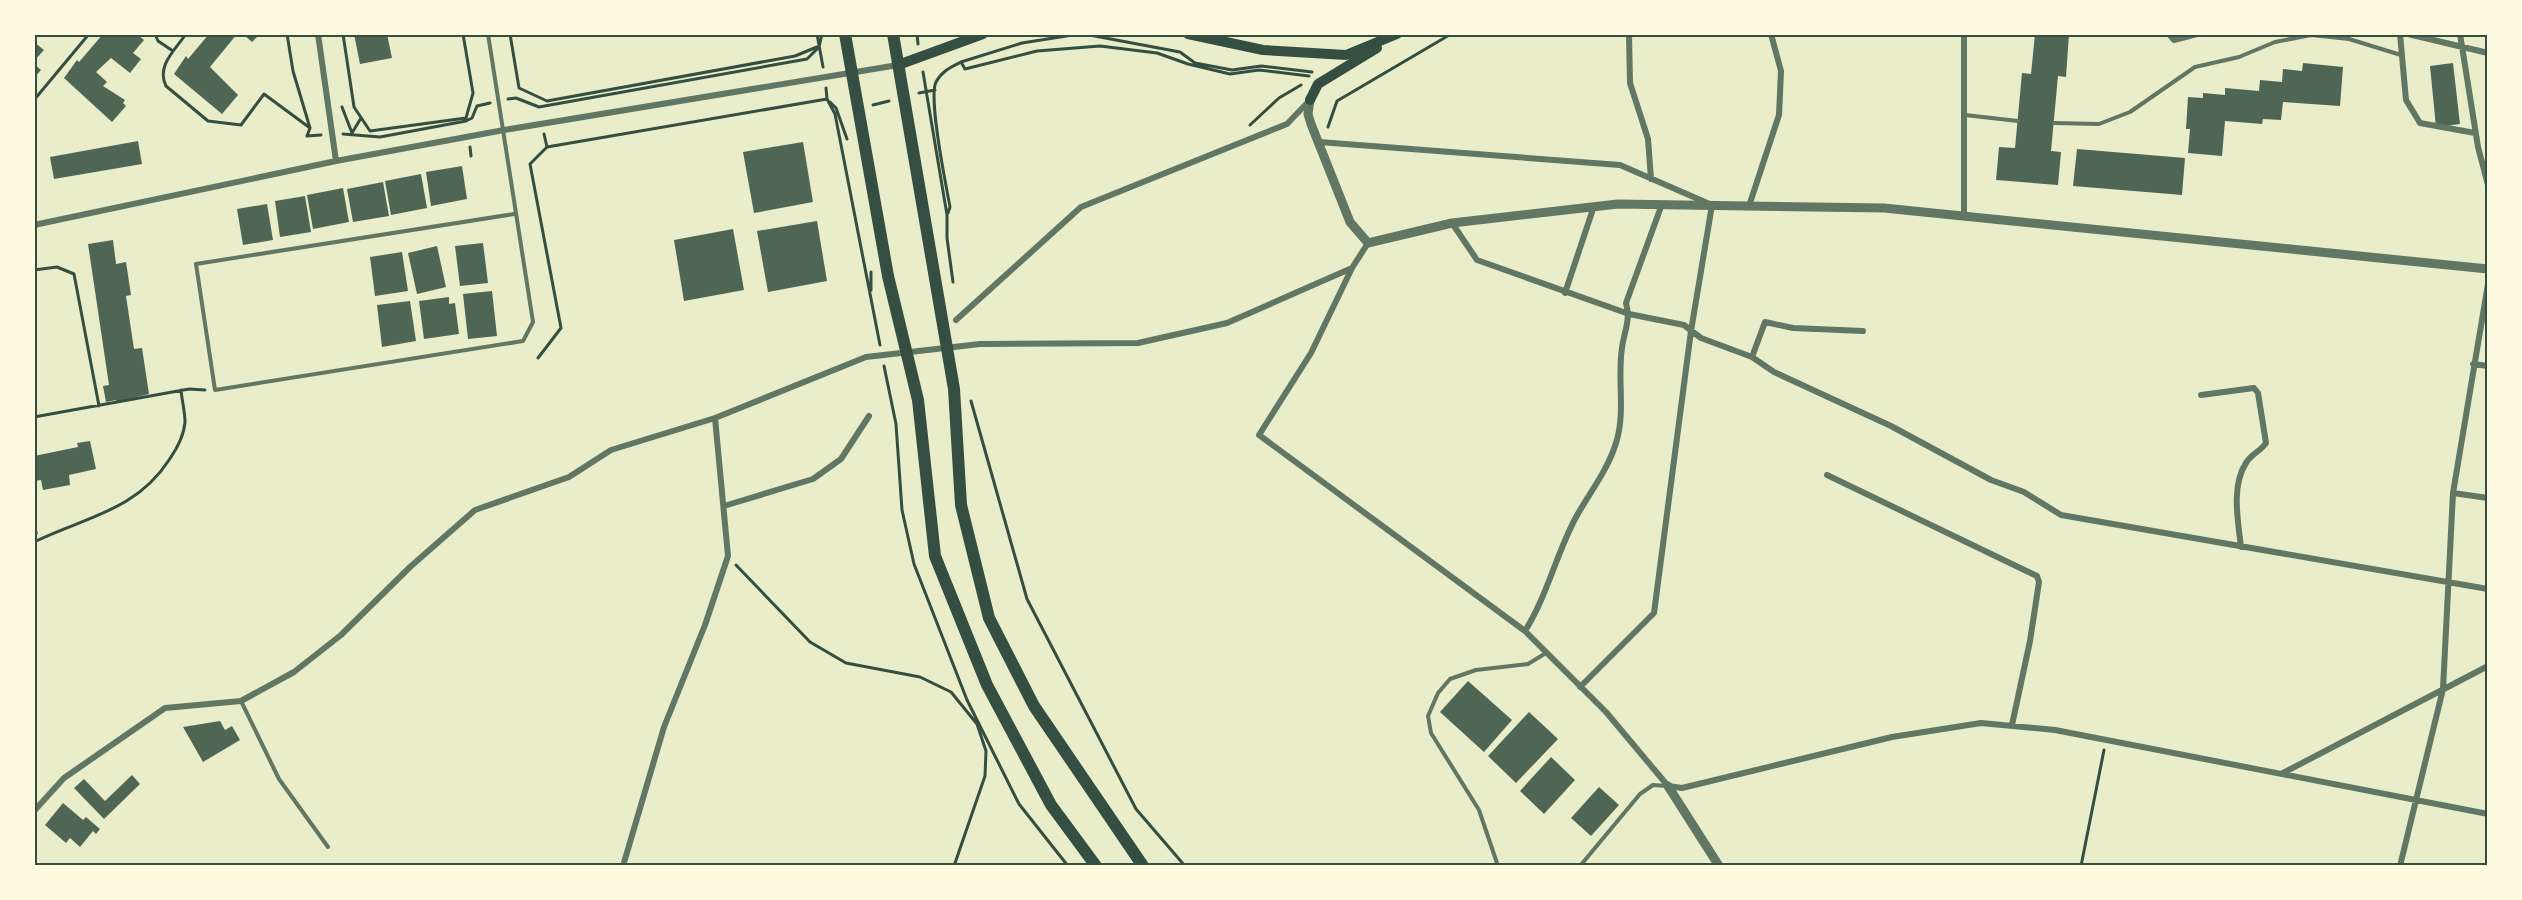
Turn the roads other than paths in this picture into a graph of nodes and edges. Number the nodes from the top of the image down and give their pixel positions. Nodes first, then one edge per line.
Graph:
1 (318, 34) edge
2 (488, 34) edge
3 (845, 34) edge
4 (893, 34) edge
5 (983, 34) edge
6 (1188, 34) edge
7 (1399, 34) edge
8 (1629, 34) edge
9 (1772, 34) edge
10 (1965, 34) edge
11 (2169, 34) edge
12 (2197, 34) edge
13 (2400, 34) edge
14 (2408, 34) edge
15 (2460, 34) edge
16 (2462, 49) junction
17 (2487, 53) edge
18 (2401, 55) junction
19 (898, 65) junction
20 (852, 74) junction
21 (1310, 100) junction
22 (1965, 115) junction
23 (2018, 121) dead end
24 (2054, 123) dead end
25 (504, 130) junction
26 (2475, 133) junction
27 (1319, 142) junction
28 (336, 161) junction
29 (1651, 179) junction
30 (2487, 185) edge
31 (1662, 204) junction
32 (1712, 205) junction
33 (1749, 206) junction
34 (1593, 208) junction
35 (514, 214) junction
36 (1964, 216) junction
37 (1452, 224) junction
38 (34, 225) edge
39 (1368, 243) junction
40 (1352, 268) junction
41 (2487, 268) edge
42 (2487, 284) edge
43 (1565, 293) junction
44 (1629, 314) junction
45 (956, 320) dead end
46 (1691, 331) junction
47 (1863, 331) dead end
48 (1752, 357) junction
49 (2473, 364) junction
50 (2487, 366) edge
51 (2201, 395) dead end
52 (869, 416) dead end
53 (715, 417) junction
54 (1827, 475) dead end
55 (2453, 493) junction
56 (2487, 498) edge
57 (724, 506) junction
58 (2241, 547) junction
59 (2447, 582) junction
60 (2487, 589) edge
61 (1526, 631) junction
62 (1546, 652) junction
63 (2487, 666) edge
64 (1580, 687) junction
65 (2443, 689) junction
66 (241, 700) junction
67 (2012, 725) junction
68 (2283, 773) junction
69 (1668, 786) junction
70 (2414, 800) junction
71 (34, 811) edge
72 (2487, 814) edge
73 (327, 847) dead end
74 (623, 866) edge
75 (1096, 866) edge
76 (1143, 866) edge
77 (1497, 866) edge
78 (1580, 866) edge
79 (1719, 866) edge
80 (2400, 866) edge

1 - 28 street
2 - 25 lane
3 - 20 main road
4 - 19 main road
5 - 19 main road
6 - 7 main road
7 - 21 main road
8 - 29 street
9 - 33 street
10 - 22 street
11 - 12 street
13 - 18 street
14 - 16 street
15 - 16 street
16 - 17 street
16 - 26 street
18 - 24 lane
18 - 26 street
19 - 20 street
19 - 76 main road
20 - 25 street
20 - 75 main road
21 - 27 street
21 - 45 street
22 - 23 lane
22 - 36 street
25 - 28 street
25 - 35 lane
26 - 30 street
27 - 29 street
27 - 39 street
28 - 38 street
29 - 32 street
31 - 32 street
31 - 34 street
31 - 44 street
32 - 33 street
32 - 46 street
33 - 36 street
34 - 37 street
34 - 43 street
35 - 35 lane
36 - 41 street
37 - 39 street
37 - 43 street
39 - 40 street
40 - 53 street
40 - 61 street
42 - 49 street
43 - 44 street
44 - 46 street
44 - 61 street
46 - 48 street
46 - 64 street
47 - 48 street
48 - 58 street
49 - 50 street
49 - 55 street
51 - 58 street
52 - 57 street
53 - 57 street
53 - 66 street
54 - 67 street
55 - 56 street
55 - 59 street
57 - 74 street
58 - 59 street
59 - 60 street
59 - 65 street
61 - 62 street
62 - 64 street
62 - 77 lane
63 - 65 street
64 - 69 street
65 - 68 street
65 - 70 street
66 - 71 street
66 - 73 lane
67 - 68 street
67 - 69 street
68 - 70 street
69 - 78 lane
69 - 79 street
70 - 72 street
70 - 80 street

